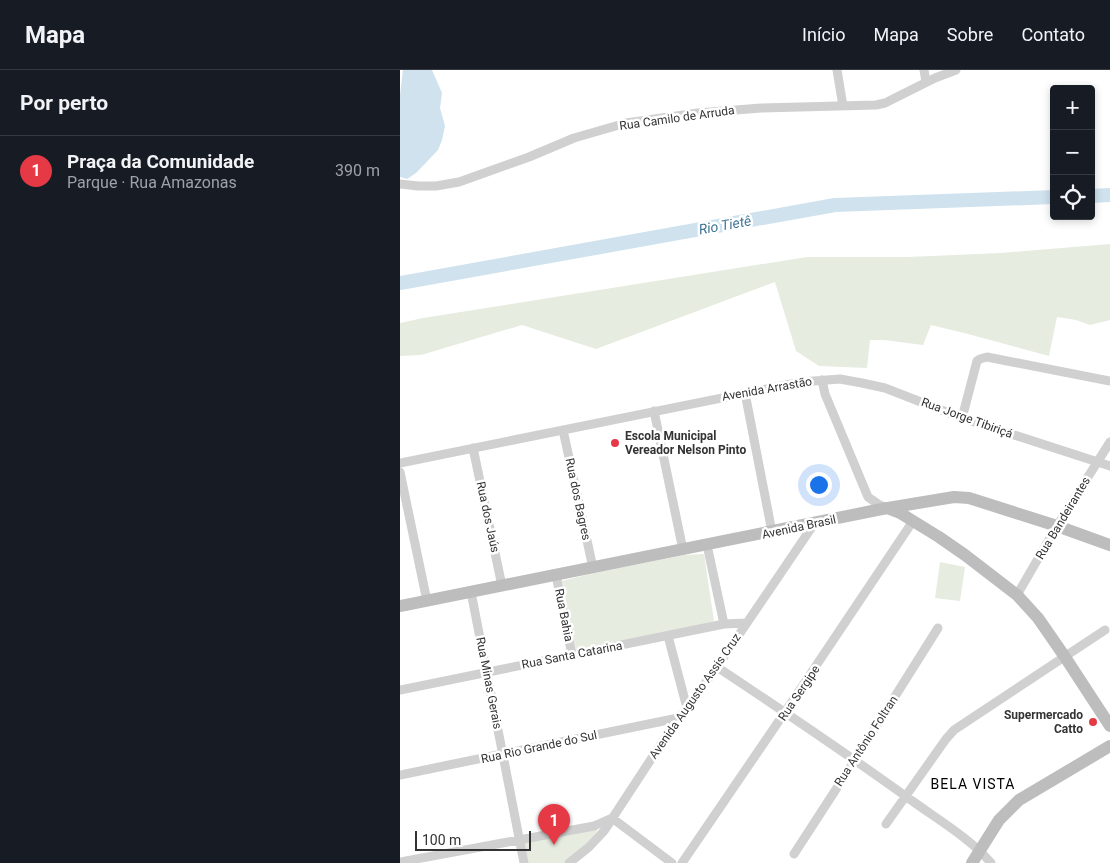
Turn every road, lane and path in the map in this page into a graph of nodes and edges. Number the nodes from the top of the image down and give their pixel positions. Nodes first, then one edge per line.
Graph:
1 (836, 70) edge
2 (924, 70) edge
3 (956, 70) edge
4 (926, 82) junction
5 (844, 106) junction
6 (400, 184) edge
7 (822, 380) junction
8 (1110, 381) edge
9 (745, 393) junction
10 (654, 411) junction
11 (962, 418) junction
12 (564, 430) junction
13 (1110, 442) edge
14 (473, 448) junction
15 (1097, 462) junction
16 (400, 463) edge
17 (1110, 466) edge
18 (400, 472) edge
19 (887, 508) junction
20 (913, 521) junction
21 (814, 524) junction
22 (1057, 526) junction
23 (772, 532) junction
24 (1110, 544) edge
25 (707, 545) junction
26 (683, 550) junction
27 (593, 568) junction
28 (556, 575) junction
29 (502, 586) junction
30 (471, 592) junction
31 (1018, 595) junction
32 (427, 601) junction
33 (400, 606) edge
34 (745, 623) junction
35 (724, 624) junction
36 (938, 628) dead end
37 (1105, 630) dead end
38 (668, 636) junction
39 (572, 656) junction
40 (1066, 657) junction
41 (716, 667) junction
42 (486, 672) junction
43 (400, 690) edge
44 (687, 708) junction
45 (785, 712) junction
46 (678, 718) junction
47 (1110, 726) edge
48 (1110, 746) edge
49 (503, 755) junction
50 (855, 760) junction
51 (400, 775) edge
52 (906, 796) junction
53 (612, 818) junction
54 (886, 824) dead end
55 (520, 840) junction
56 (981, 851) junction
57 (794, 854) dead end
58 (400, 862) edge
59 (524, 863) edge
60 (569, 863) edge
61 (672, 863) edge
62 (682, 863) edge
63 (972, 863) edge
64 (991, 863) edge

1 - 5 street
2 - 4 street
3 - 4 street, Rua Camilo de Arruda
4 - 5 street, Rua Camilo de Arruda
5 - 6 street, Rua Camilo de Arruda
7 - 9 street, Avenida Arrastão
7 - 11 street, Rua Jorge Tibiriçá
7 - 19 street, Avenida Arrastão
8 - 11 street
9 - 10 street, Avenida Arrastão
9 - 23 street
10 - 12 street, Avenida Arrastão
10 - 26 street
11 - 15 street, Rua Jorge Tibiriçá
12 - 14 street, Avenida Arrastão
12 - 27 street, Rua dos Bagres
13 - 15 street, Rua Bandeirantes
14 - 16 street, Avenida Arrastão
14 - 29 street, Rua dos Jaús
15 - 17 street, Rua Jorge Tibiriçá
15 - 22 street, Rua Bandeirantes
18 - 32 street
19 - 20 street
19 - 21 street, Avenida Brasil
19 - 22 street
20 - 31 street
20 - 45 street, Rua Sergipe
21 - 23 street, Avenida Brasil
21 - 34 street, Avenida Augusto Assis Cruz
22 - 24 street
22 - 31 street, Rua Bandeirantes
23 - 25 street, Avenida Brasil
25 - 26 street, Avenida Brasil
25 - 35 street
26 - 27 street, Avenida Brasil
27 - 28 street, Avenida Brasil
28 - 29 street, Avenida Brasil
28 - 39 street, Rua Bahia
29 - 30 street, Avenida Brasil
30 - 32 street, Avenida Brasil
30 - 42 street, Rua Minas Gerais
31 - 40 street
32 - 33 street, Avenida Brasil
34 - 35 street, Rua Santa Catarina
34 - 41 street, Avenida Augusto Assis Cruz
35 - 38 street, Rua Santa Catarina
36 - 50 street, Rua Antônio Foltran
37 - 40 street
38 - 39 street, Rua Santa Catarina
38 - 44 street
39 - 42 street, Rua Santa Catarina
40 - 47 street
40 - 52 street
41 - 44 street, Avenida Augusto Assis Cruz
41 - 45 street
42 - 43 street, Rua Santa Catarina
42 - 49 street, Rua Minas Gerais
44 - 46 street, Avenida Augusto Assis Cruz
45 - 50 street
45 - 62 street, Rua Sergipe
46 - 49 street, Rua Rio Grande do Sul
46 - 53 street, Avenida Augusto Assis Cruz
48 - 56 street
49 - 51 street, Rua Rio Grande do Sul
49 - 55 street, Rua Minas Gerais
50 - 52 street
50 - 57 street, Rua Antônio Foltran
52 - 54 street
52 - 56 street
53 - 55 street
53 - 60 street, Avenida Augusto Assis Cruz
53 - 61 street
55 - 58 street
55 - 59 street, Rua Minas Gerais
56 - 63 street
56 - 64 street

